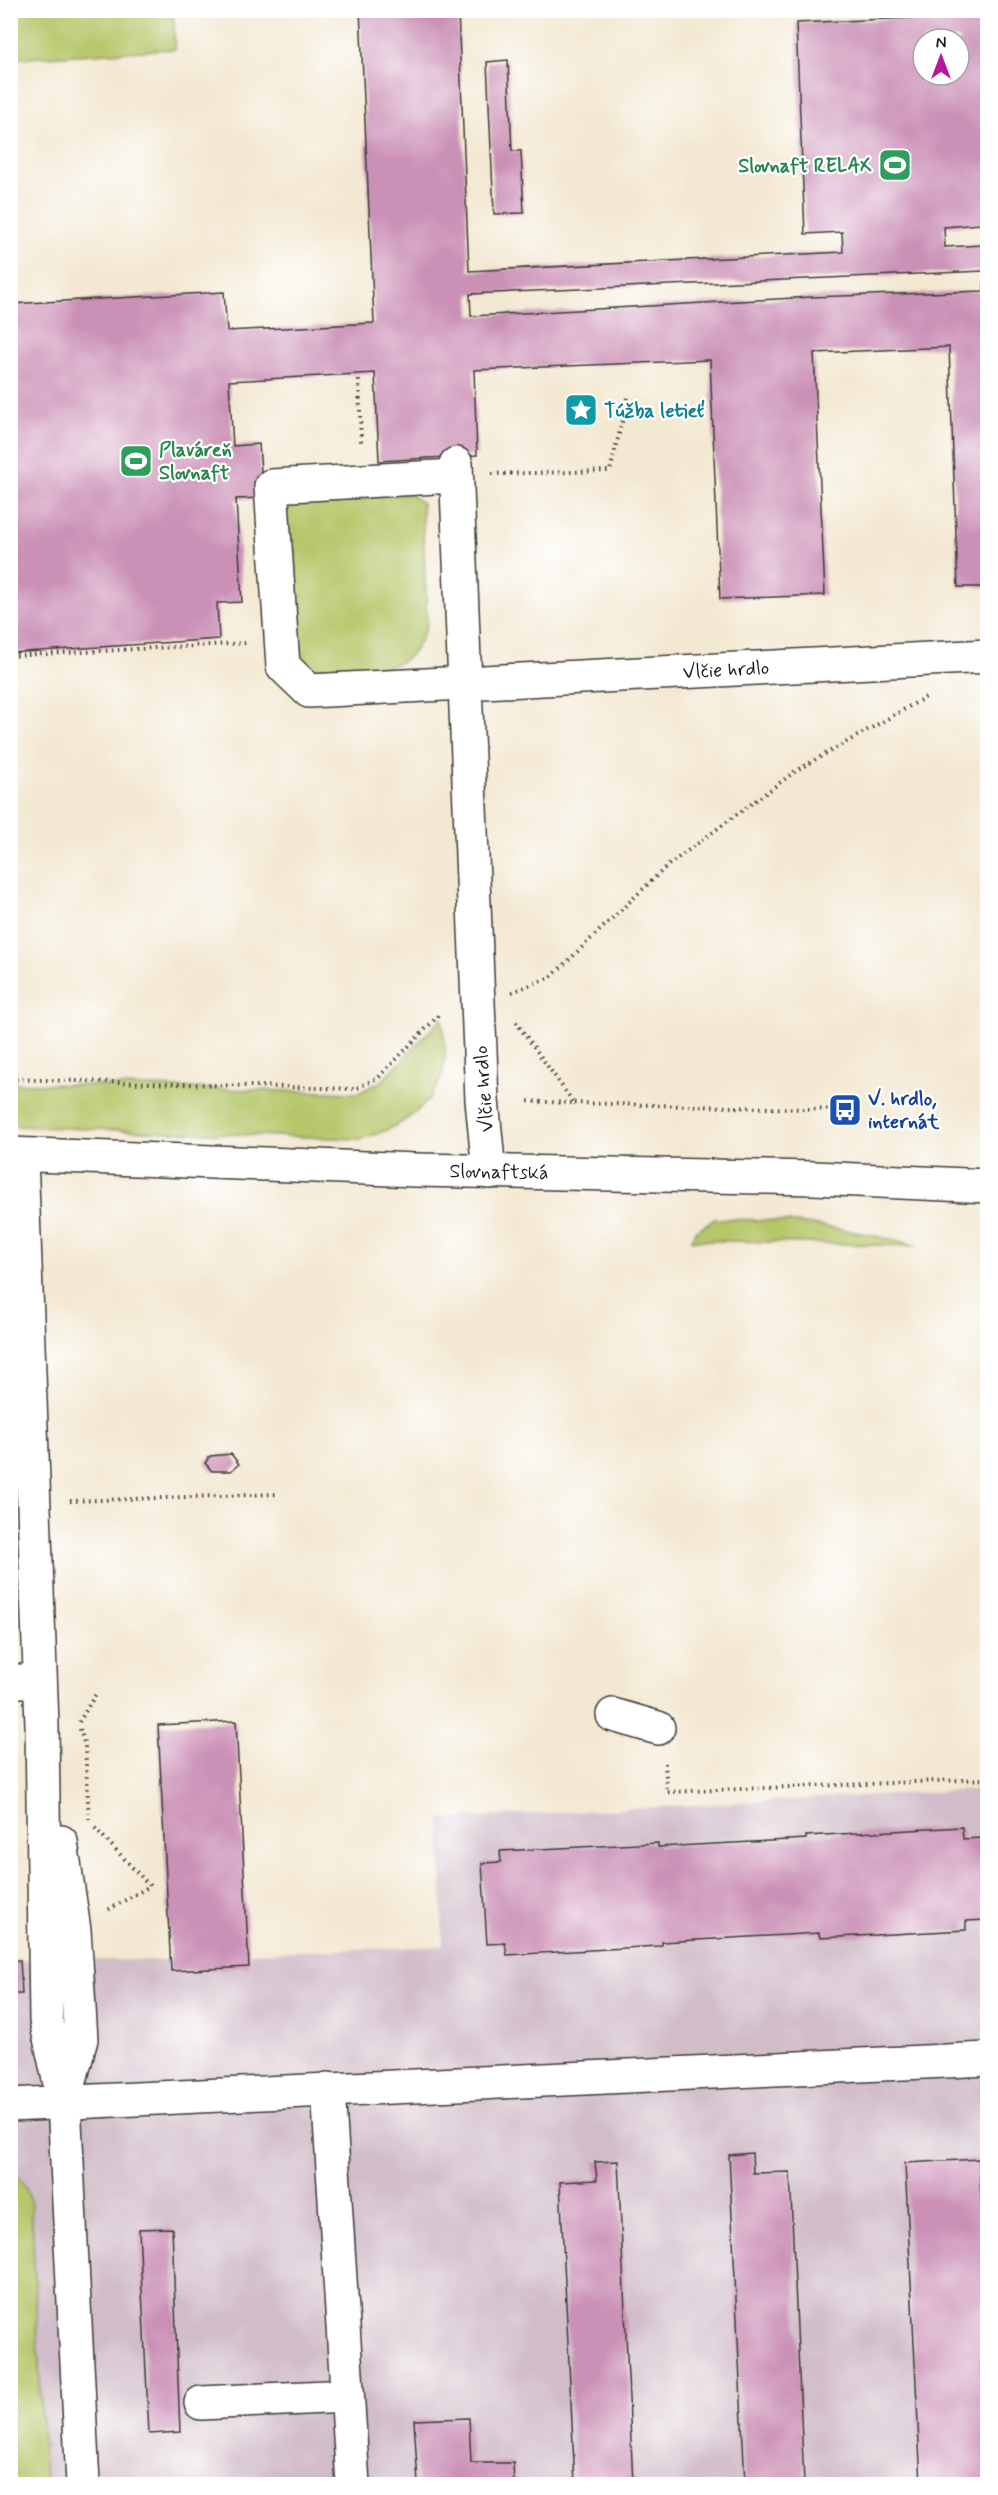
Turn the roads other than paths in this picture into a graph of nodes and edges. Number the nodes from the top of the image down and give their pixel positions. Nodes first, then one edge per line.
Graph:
1 (987, 656) edge
2 (464, 683) junction
3 (16, 1154) edge
4 (489, 1172) junction
5 (987, 1186) edge
6 (25, 1681) edge
7 (612, 1715) dead end
8 (42, 1725) junction
9 (658, 1728) dead end
10 (987, 2059) edge
11 (328, 2090) junction
12 (64, 2102) junction
13 (10, 2105) edge
14 (347, 2396) junction
15 (201, 2403) dead end
16 (83, 2484) edge
17 (353, 2484) edge

1 - 2 street, Vlčie hrdlo
2 - 2 street, Vlčie hrdlo
2 - 4 street, Vlčie hrdlo
3 - 4 street, Slovnaftská
3 - 6 street
4 - 5 street, Slovnaftská
6 - 8 street
7 - 9 street
8 - 12 street
8 - 12 street
10 - 11 street
11 - 12 street
11 - 14 street
12 - 13 street
12 - 16 street
14 - 15 street
14 - 17 street

